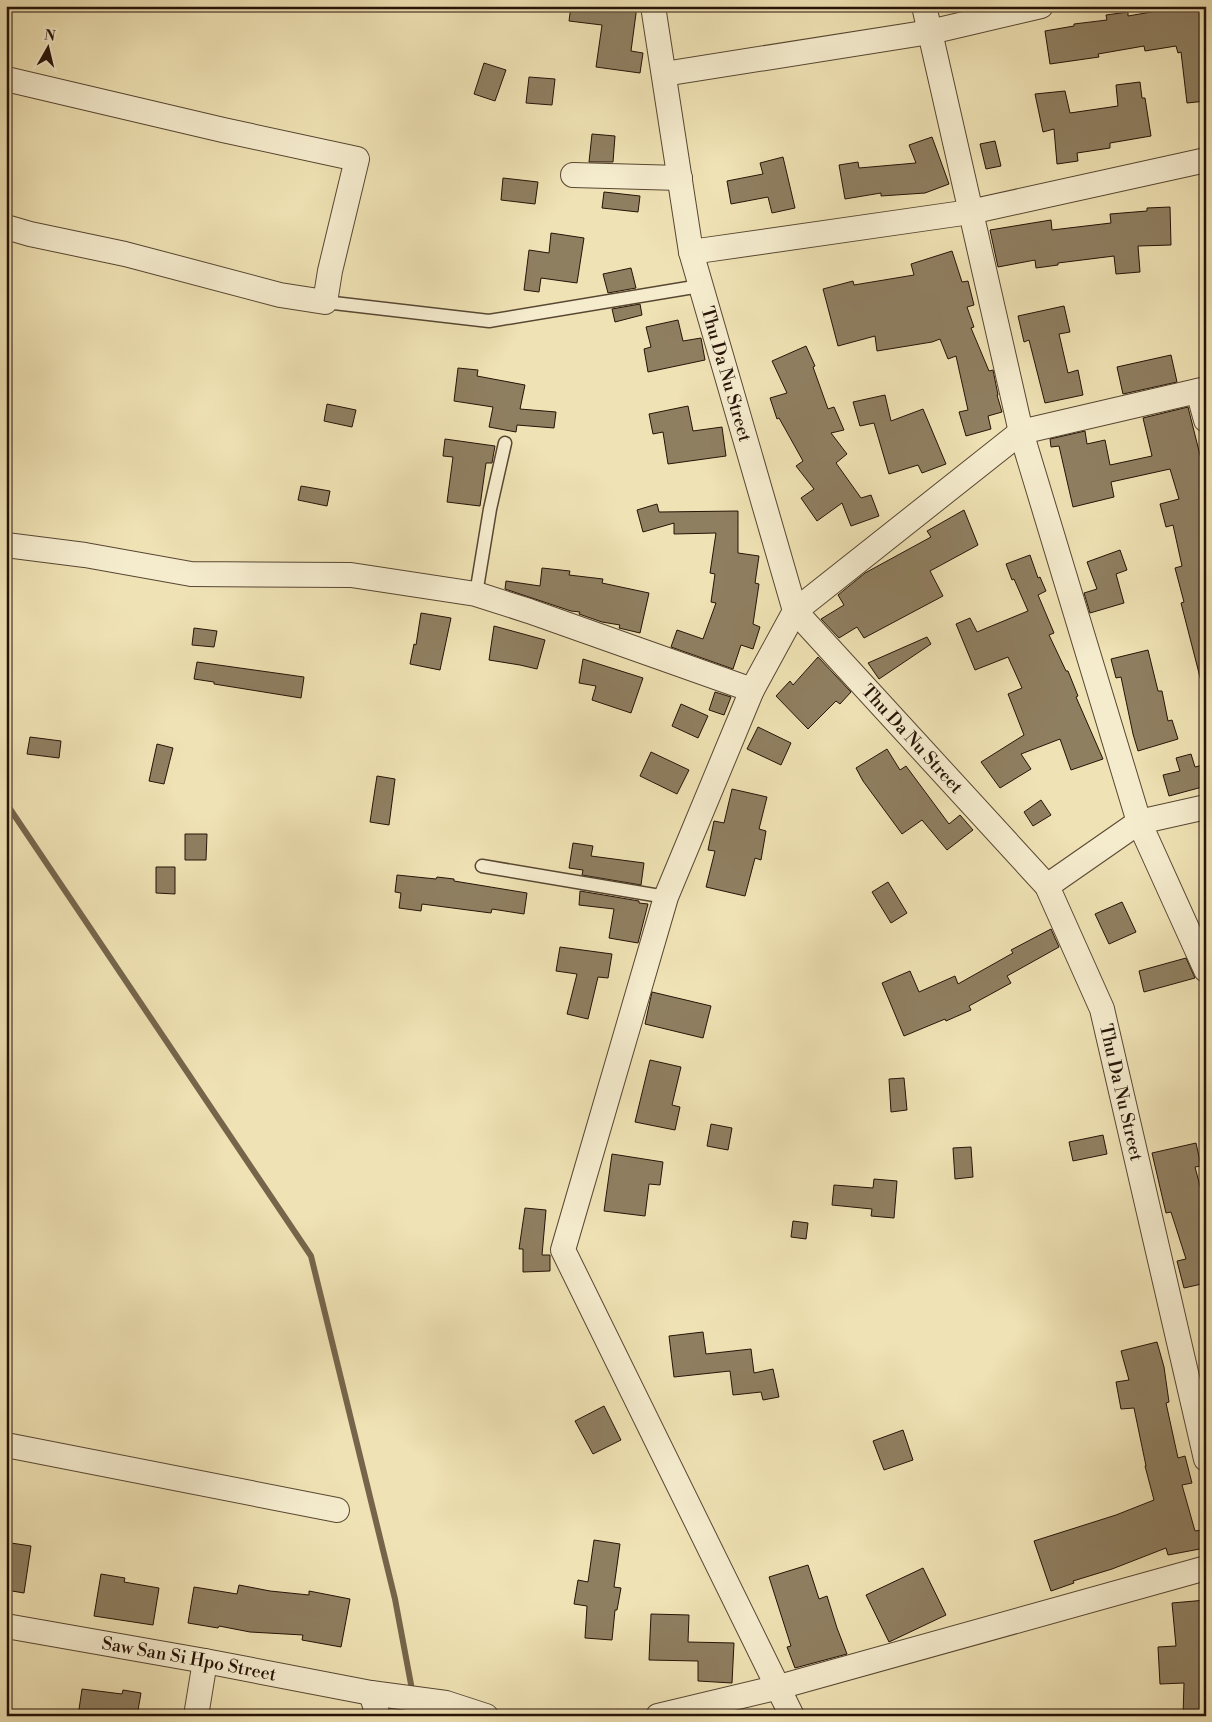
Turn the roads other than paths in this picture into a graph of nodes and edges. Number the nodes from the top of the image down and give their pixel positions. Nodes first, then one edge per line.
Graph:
1 (653, 6) edge
2 (924, 6) edge
3 (1041, 6) edge
4 (930, 32) junction
5 (664, 74) junction
6 (6, 78) edge
7 (1206, 160) edge
8 (573, 175) dead end
9 (680, 178) junction
10 (970, 212) junction
11 (6, 227) edge
12 (691, 252) junction
13 (700, 286) junction
14 (325, 302) junction
15 (1202, 390) edge
16 (1206, 420) edge
17 (1021, 432) junction
18 (505, 443) dead end
19 (6, 545) edge
20 (476, 594) junction
21 (794, 611) junction
22 (752, 690) junction
23 (1206, 807) edge
24 (1139, 822) junction
25 (482, 866) dead end
26 (1047, 886) junction
27 (666, 897) junction
28 (1206, 970) edge
29 (6, 1445) edge
30 (1206, 1459) edge
31 (337, 1510) dead end
32 (1206, 1568) edge
33 (6, 1626) edge
34 (205, 1661) junction
35 (779, 1687) junction
36 (371, 1693) junction
37 (196, 1716) edge
38 (378, 1716) edge
39 (486, 1716) edge
40 (658, 1716) edge
41 (792, 1716) edge

1 - 5 street, Thu Da Nu Street
2 - 4 street
3 - 4 street
4 - 5 street
4 - 10 street
5 - 9 street, Thu Da Nu Street
6 - 14 street
7 - 10 street
8 - 9 street
9 - 12 street, Thu Da Nu Street
10 - 12 street
10 - 17 street
11 - 14 street
12 - 13 street, Thu Da Nu Street
13 - 14 lane
13 - 21 street, Thu Da Nu Street
15 - 16 street
15 - 17 street
17 - 21 street
17 - 24 street
18 - 20 lane
19 - 20 street
20 - 22 street
21 - 22 street
21 - 26 street, Thu Da Nu Street
22 - 27 street
23 - 24 street
24 - 26 street
24 - 28 street
25 - 27 lane
26 - 30 street, Thu Da Nu Street
27 - 35 street
29 - 31 street
32 - 35 street
33 - 34 street, Saw San Si Hpo Street
34 - 36 street, Saw San Si Hpo Street
34 - 37 street
35 - 40 street
35 - 41 street
36 - 38 street
36 - 39 street, Saw San Si Hpo Street

